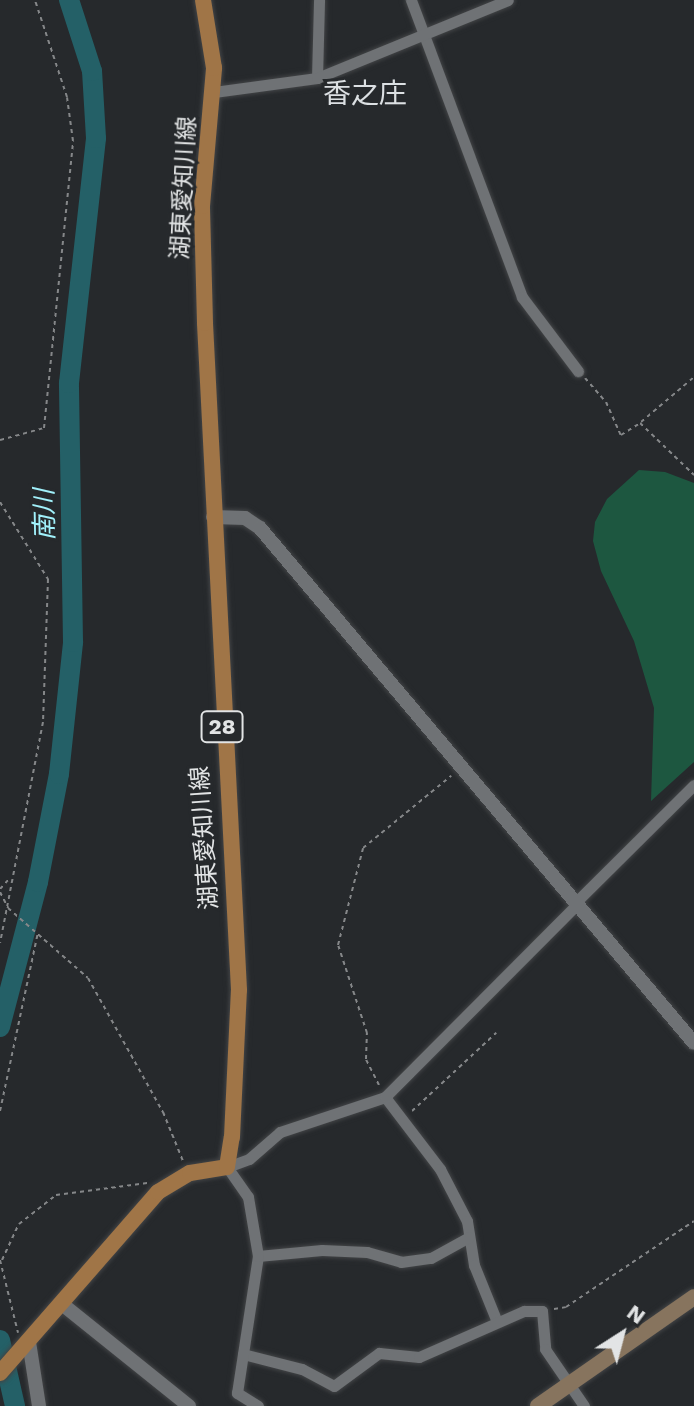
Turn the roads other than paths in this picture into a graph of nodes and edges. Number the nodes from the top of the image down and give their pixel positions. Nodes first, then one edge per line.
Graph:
1 (203, 0) edge
2 (319, 0) edge
3 (411, 0) edge
4 (508, 0) edge
5 (424, 34) junction
6 (317, 78) junction
7 (214, 92) junction
8 (578, 371) road end
9 (213, 517) junction
10 (694, 785) edge
11 (576, 903) junction
12 (694, 1043) edge
13 (385, 1097) junction
14 (227, 1167) junction
15 (469, 1237) junction
16 (258, 1256) junction
17 (694, 1297) edge
18 (62, 1304) junction
19 (497, 1322) junction
20 (24, 1348) junction
21 (243, 1354) junction
22 (0, 1373) edge
23 (570, 1385) junction
24 (166, 1389) junction
25 (39, 1406) edge
26 (178, 1406) edge
27 (189, 1406) edge
28 (258, 1406) edge
29 (538, 1406) edge
30 (584, 1406) edge

1 - 7 main road, 湖東愛知川線 / 28
2 - 6 street
3 - 5 street
4 - 5 street
5 - 6 street
5 - 8 street
6 - 7 street
7 - 9 main road, 湖東愛知川線 / 28
9 - 11 street
9 - 14 main road, 湖東愛知川線 / 28
10 - 11 street
11 - 12 street
11 - 13 street
13 - 14 street
13 - 15 street
14 - 16 street
14 - 18 main road
15 - 16 street
15 - 19 street
16 - 21 street
17 - 23 main road
18 - 20 main road
18 - 24 street
19 - 21 street
19 - 23 street
20 - 22 main road
20 - 25 street
21 - 28 street
23 - 29 main road
23 - 30 street
24 - 26 street
24 - 27 street

